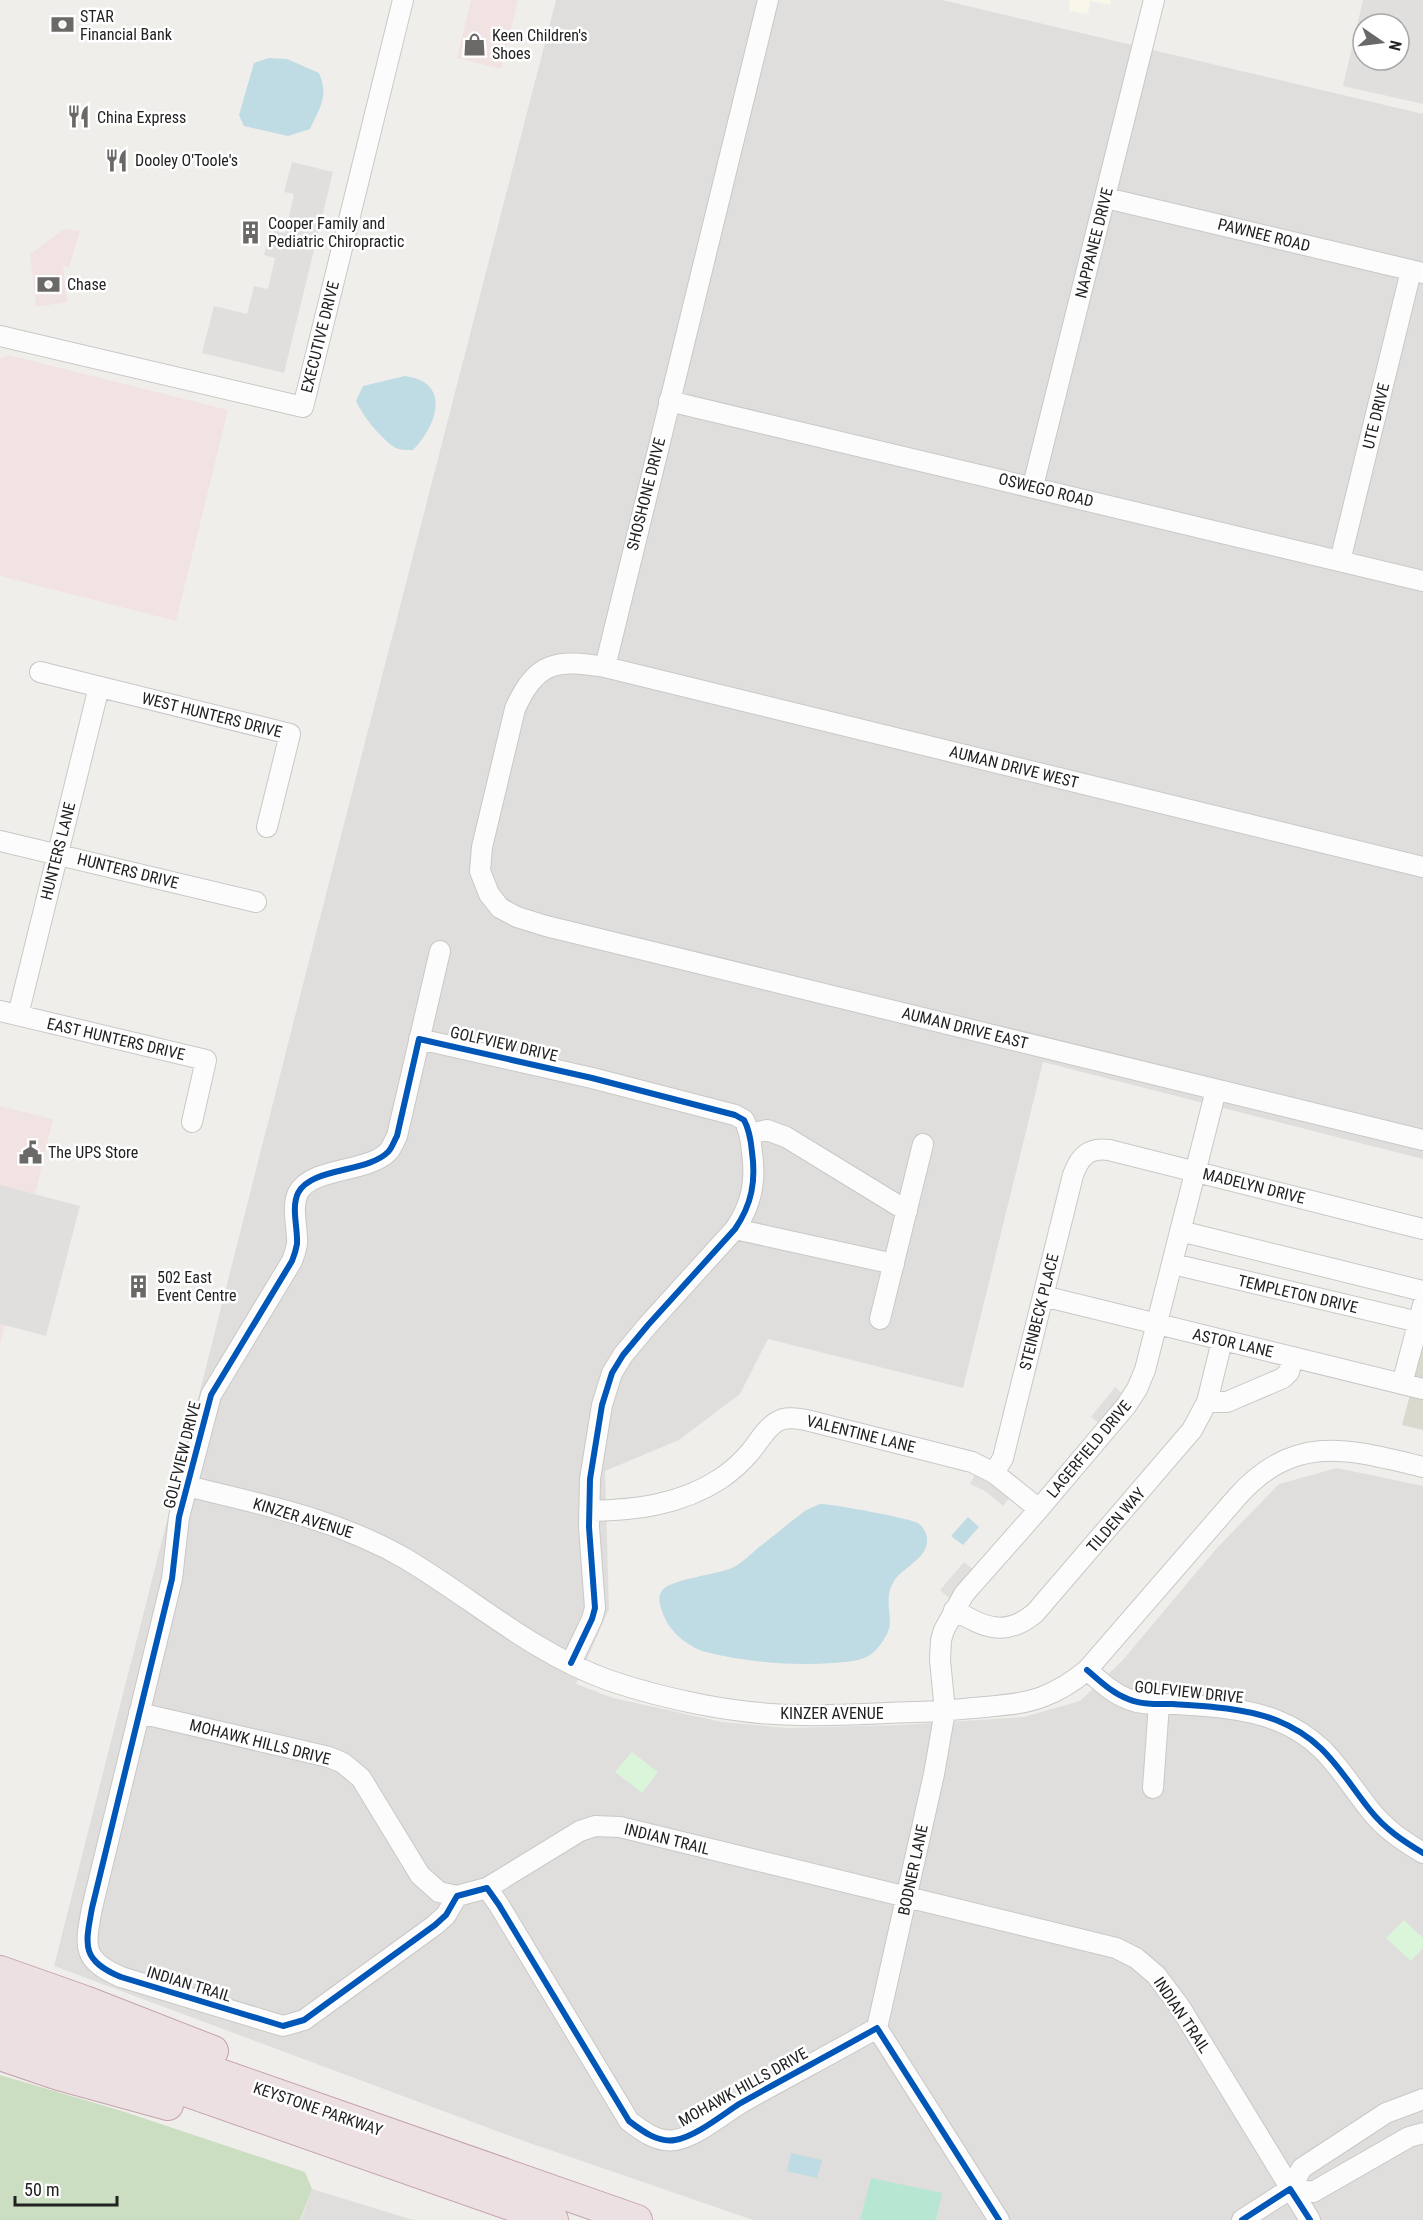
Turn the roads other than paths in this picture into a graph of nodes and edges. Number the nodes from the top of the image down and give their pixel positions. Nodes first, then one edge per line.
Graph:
1 (403, 0) edge
2 (768, 0) edge
3 (1154, 0) edge
4 (1106, 198) junction
5 (1417, 272) edge
6 (0, 336) edge
7 (669, 401) junction
8 (1033, 486) junction
9 (1340, 561) junction
10 (1423, 580) edge
11 (605, 667) junction
12 (40, 672) dead end
13 (99, 687) junction
14 (267, 827) dead end
15 (0, 842) edge
16 (57, 854) junction
17 (1423, 867) edge
18 (256, 902) dead end
19 (440, 951) dead end
20 (9, 1013) edge
21 (419, 1039) junction
22 (1216, 1090) junction
23 (192, 1122) dead end
24 (749, 1134) junction
25 (1423, 1140) edge
26 (923, 1144) dead end
27 (1086, 1153) joint
28 (1195, 1172) junction
29 (907, 1211) junction
30 (735, 1229) junction
31 (1423, 1229) edge
32 (1180, 1231) junction
33 (894, 1264) junction
34 (1173, 1264) junction
35 (1423, 1291) edge
36 (1043, 1296) junction
37 (1422, 1316) edge
38 (880, 1319) dead end
39 (1156, 1325) junction
40 (1222, 1341) junction
41 (1293, 1357) junction
42 (1402, 1384) junction
43 (1423, 1389) edge
44 (1207, 1402) junction
45 (1423, 1467) edge
46 (994, 1473) junction
47 (187, 1486) junction
48 (1039, 1509) junction
49 (589, 1511) junction
50 (954, 1610) junction
51 (571, 1664) junction
52 (1087, 1670) junction
53 (1159, 1704) junction
54 (945, 1711) junction
55 (139, 1713) junction
56 (1153, 1788) dead end
57 (1423, 1852) edge
58 (487, 1888) junction
59 (457, 1896) junction
60 (907, 1898) junction
61 (0, 1971) edge
62 (0, 1997) edge
63 (0, 2026) edge
64 (877, 2028) junction
65 (0, 2055) edge
66 (1423, 2099) edge
67 (1423, 2133) edge
68 (1290, 2189) junction
69 (510, 2190) junction
70 (552, 2220) edge
71 (637, 2220) edge
72 (999, 2220) edge
73 (1242, 2220) edge
74 (1310, 2220) edge

1 - 6 street, EXECUTIVE DRIVE
2 - 7 street, SHOSHONE DRIVE
3 - 4 street, NAPPANEE DRIVE
4 - 5 street, PAWNEE ROAD
4 - 8 street, NAPPANEE DRIVE
5 - 9 street, UTE DRIVE
7 - 8 street, OSWEGO ROAD
7 - 11 street, SHOSHONE DRIVE
8 - 9 street, OSWEGO ROAD
9 - 10 street, OSWEGO ROAD
11 - 17 street, AUMAN DRIVE WEST
11 - 22 street, AUMAN DRIVE EAST
12 - 13 street, WEST HUNTERS DRIVE
13 - 14 street, WEST HUNTERS DRIVE
13 - 16 street, HUNTERS LANE
15 - 16 street, HUNTERS DRIVE
16 - 18 street, HUNTERS DRIVE
16 - 20 street, HUNTERS LANE
19 - 21 street, GOLFVIEW DRIVE
20 - 23 street, EAST HUNTERS DRIVE
21 - 24 street, GOLFVIEW DRIVE
21 - 47 street, GOLFVIEW DRIVE
22 - 25 street, AUMAN DRIVE EAST
22 - 28 street, LAGERFIELD DRIVE
24 - 29 street
24 - 30 street
26 - 29 street
27 - 28 street, MADELYN DRIVE
27 - 36 street, STEINBECK PLACE
28 - 31 street, MADELYN DRIVE
28 - 32 street, LAGERFIELD DRIVE
29 - 33 street
30 - 33 street
30 - 49 street
32 - 34 street, LAGERFIELD DRIVE
32 - 35 street, TEMPLETON DRIVE
33 - 38 street
34 - 37 street, TEMPLETON DRIVE
34 - 39 street, LAGERFIELD DRIVE
36 - 39 street, ASTOR LANE
36 - 46 street, STEINBECK PLACE
37 - 42 street
39 - 40 street, ASTOR LANE
39 - 48 street, LAGERFIELD DRIVE
40 - 41 street, ASTOR LANE
40 - 44 street, TILDEN WAY
41 - 42 street, ASTOR LANE
41 - 44 street
42 - 43 street, ASTOR LANE
44 - 50 street, TILDEN WAY
45 - 52 street, KINZER AVENUE
46 - 48 street, VALENTINE LANE
46 - 49 street, VALENTINE LANE
47 - 51 street, KINZER AVENUE
47 - 55 street, GOLFVIEW DRIVE
48 - 50 street, LAGERFIELD DRIVE
49 - 51 street
50 - 54 street, LAGERFIELD DRIVE
51 - 54 street, KINZER AVENUE
52 - 53 street, GOLFVIEW DRIVE
52 - 54 street, KINZER AVENUE
53 - 56 street
53 - 57 street, GOLFVIEW DRIVE
54 - 60 street, BODNER LANE
55 - 59 street, MOHAWK HILLS DRIVE
55 - 59 street, INDIAN TRAIL
58 - 59 street, INDIAN TRAIL
58 - 60 street, INDIAN TRAIL
58 - 64 street, MOHAWK HILLS DRIVE
60 - 64 street, BODNER LANE
60 - 68 street, INDIAN TRAIL
61 - 69 highway
62 - 69 highway, KEYSTONE PARKWAY
63 - 69 highway, KEYSTONE PARKWAY
64 - 72 street
65 - 69 highway
66 - 68 street
67 - 68 street
68 - 73 street
68 - 74 street, INDIAN TRAIL
69 - 70 highway, KEYSTONE PARKWAY
69 - 71 highway, KEYSTONE PARKWAY

